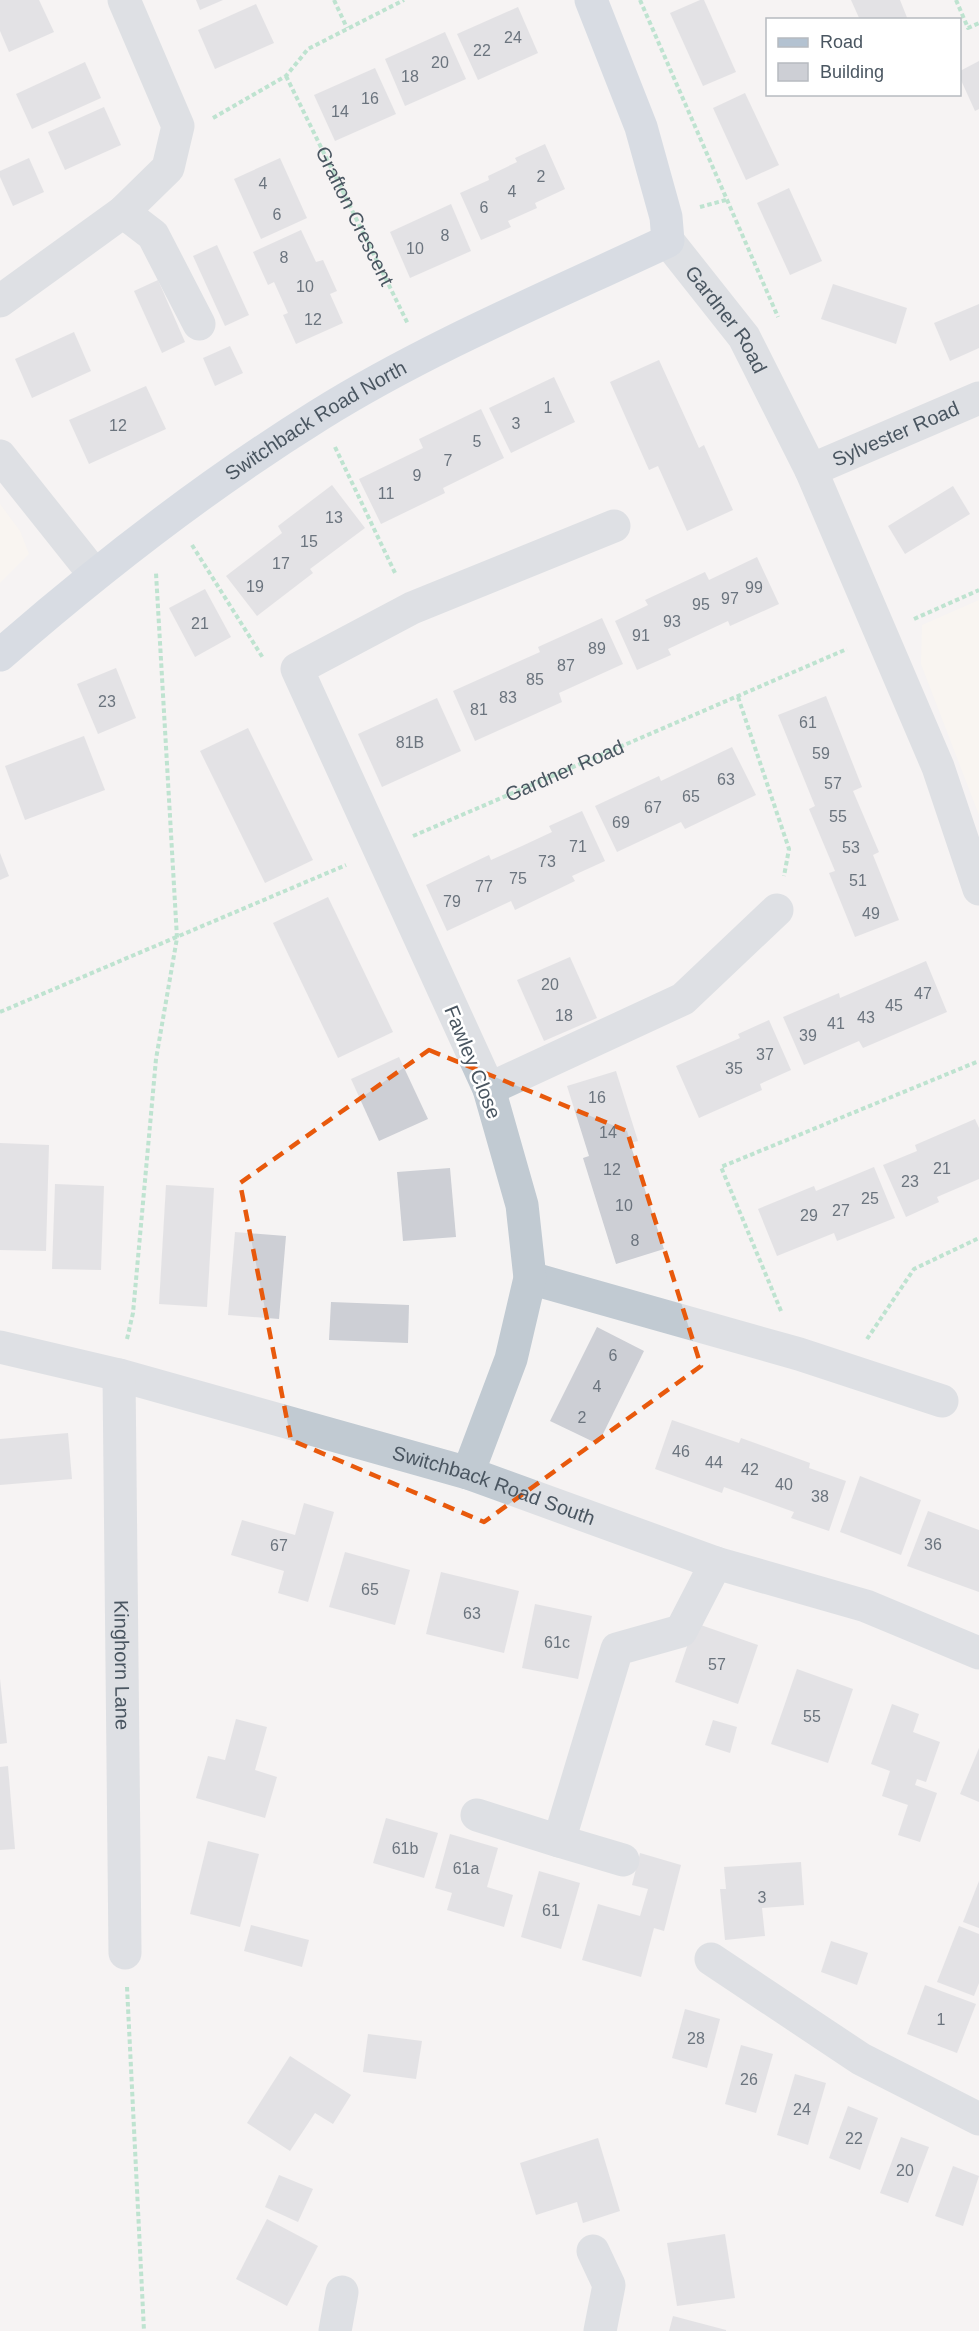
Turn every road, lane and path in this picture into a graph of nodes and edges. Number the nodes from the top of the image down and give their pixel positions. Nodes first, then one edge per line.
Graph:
1 (124, 0) edge
2 (334, 0) edge
3 (404, 0) edge
4 (591, 0) edge
5 (640, 0) edge
6 (956, 0) edge
7 (979, 23) edge
8 (347, 28) junction
9 (286, 76) junction
10 (178, 126) junction
11 (123, 212) junction
12 (668, 241) junction
13 (0, 301) edge
14 (778, 318) dead end
15 (199, 324) dead end
16 (424, 357) junction
17 (979, 398) edge
18 (319, 415) junction
19 (0, 456) edge
20 (811, 471) junction
21 (163, 521) junction
22 (614, 526) dead end
23 (94, 574) junction
24 (979, 590) edge
25 (412, 608) junction
26 (882, 634) junction
27 (0, 655) edge
28 (297, 669) junction
29 (738, 697) junction
30 (380, 850) junction
31 (979, 889) edge
32 (777, 910) joint
33 (177, 938) junction
34 (0, 1012) edge
35 (979, 1061) edge
36 (489, 1089) junction
37 (979, 1239) edge
38 (530, 1278) junction
39 (0, 1347) edge
40 (799, 1354) junction
41 (847, 1370) junction
42 (119, 1375) junction
43 (942, 1401) dead end
44 (468, 1473) junction
45 (716, 1563) junction
46 (979, 1653) edge
47 (477, 1815) dead end
48 (559, 1841) junction
49 (623, 1860) dead end
50 (125, 1953) joint
51 (711, 1959) dead end
52 (979, 2119) edge
53 (593, 2251) dead end
54 (342, 2292) dead end
55 (144, 2331) edge
56 (335, 2331) edge
57 (600, 2331) edge

1 - 10 street
2 - 8 path
3 - 8 path
4 - 12 main road
5 - 14 path
6 - 7 path
8 - 9 path
9 - 10 path
9 - 16 path, Grafton Crescent
10 - 11 street
11 - 13 street
11 - 15 street
12 - 16 main road, Switchback Road North
12 - 20 street, Gardner Road
16 - 18 main road, Switchback Road North
17 - 20 street, Sylvester Road
18 - 21 main road, Switchback Road North
18 - 25 path
19 - 23 street
20 - 26 street, Gardner Road
21 - 23 main road, Switchback Road North
21 - 28 path
21 - 33 path
22 - 25 street
23 - 27 main road, Switchback Road North
24 - 26 path
25 - 28 street
26 - 29 path, Gardner Road
26 - 31 street, Gardner Road
28 - 30 street, Fawley Close
29 - 30 path, Gardner Road
29 - 32 path
30 - 33 path, Gardner Road
30 - 36 street, Fawley Close
32 - 36 street
33 - 34 path, Gardner Road
33 - 42 path
35 - 40 path
36 - 38 street, Fawley Close
37 - 41 path
38 - 40 street
38 - 44 street, Fawley Close
39 - 42 street, Switchback Road South
40 - 41 street
41 - 43 street
42 - 44 street, Switchback Road South
42 - 50 street, Kinghorn Lane
44 - 45 street, Switchback Road South
45 - 46 street, Switchback Road South
45 - 48 street
47 - 48 street
48 - 49 street
50 - 55 path
51 - 52 street
53 - 57 street
54 - 56 street

